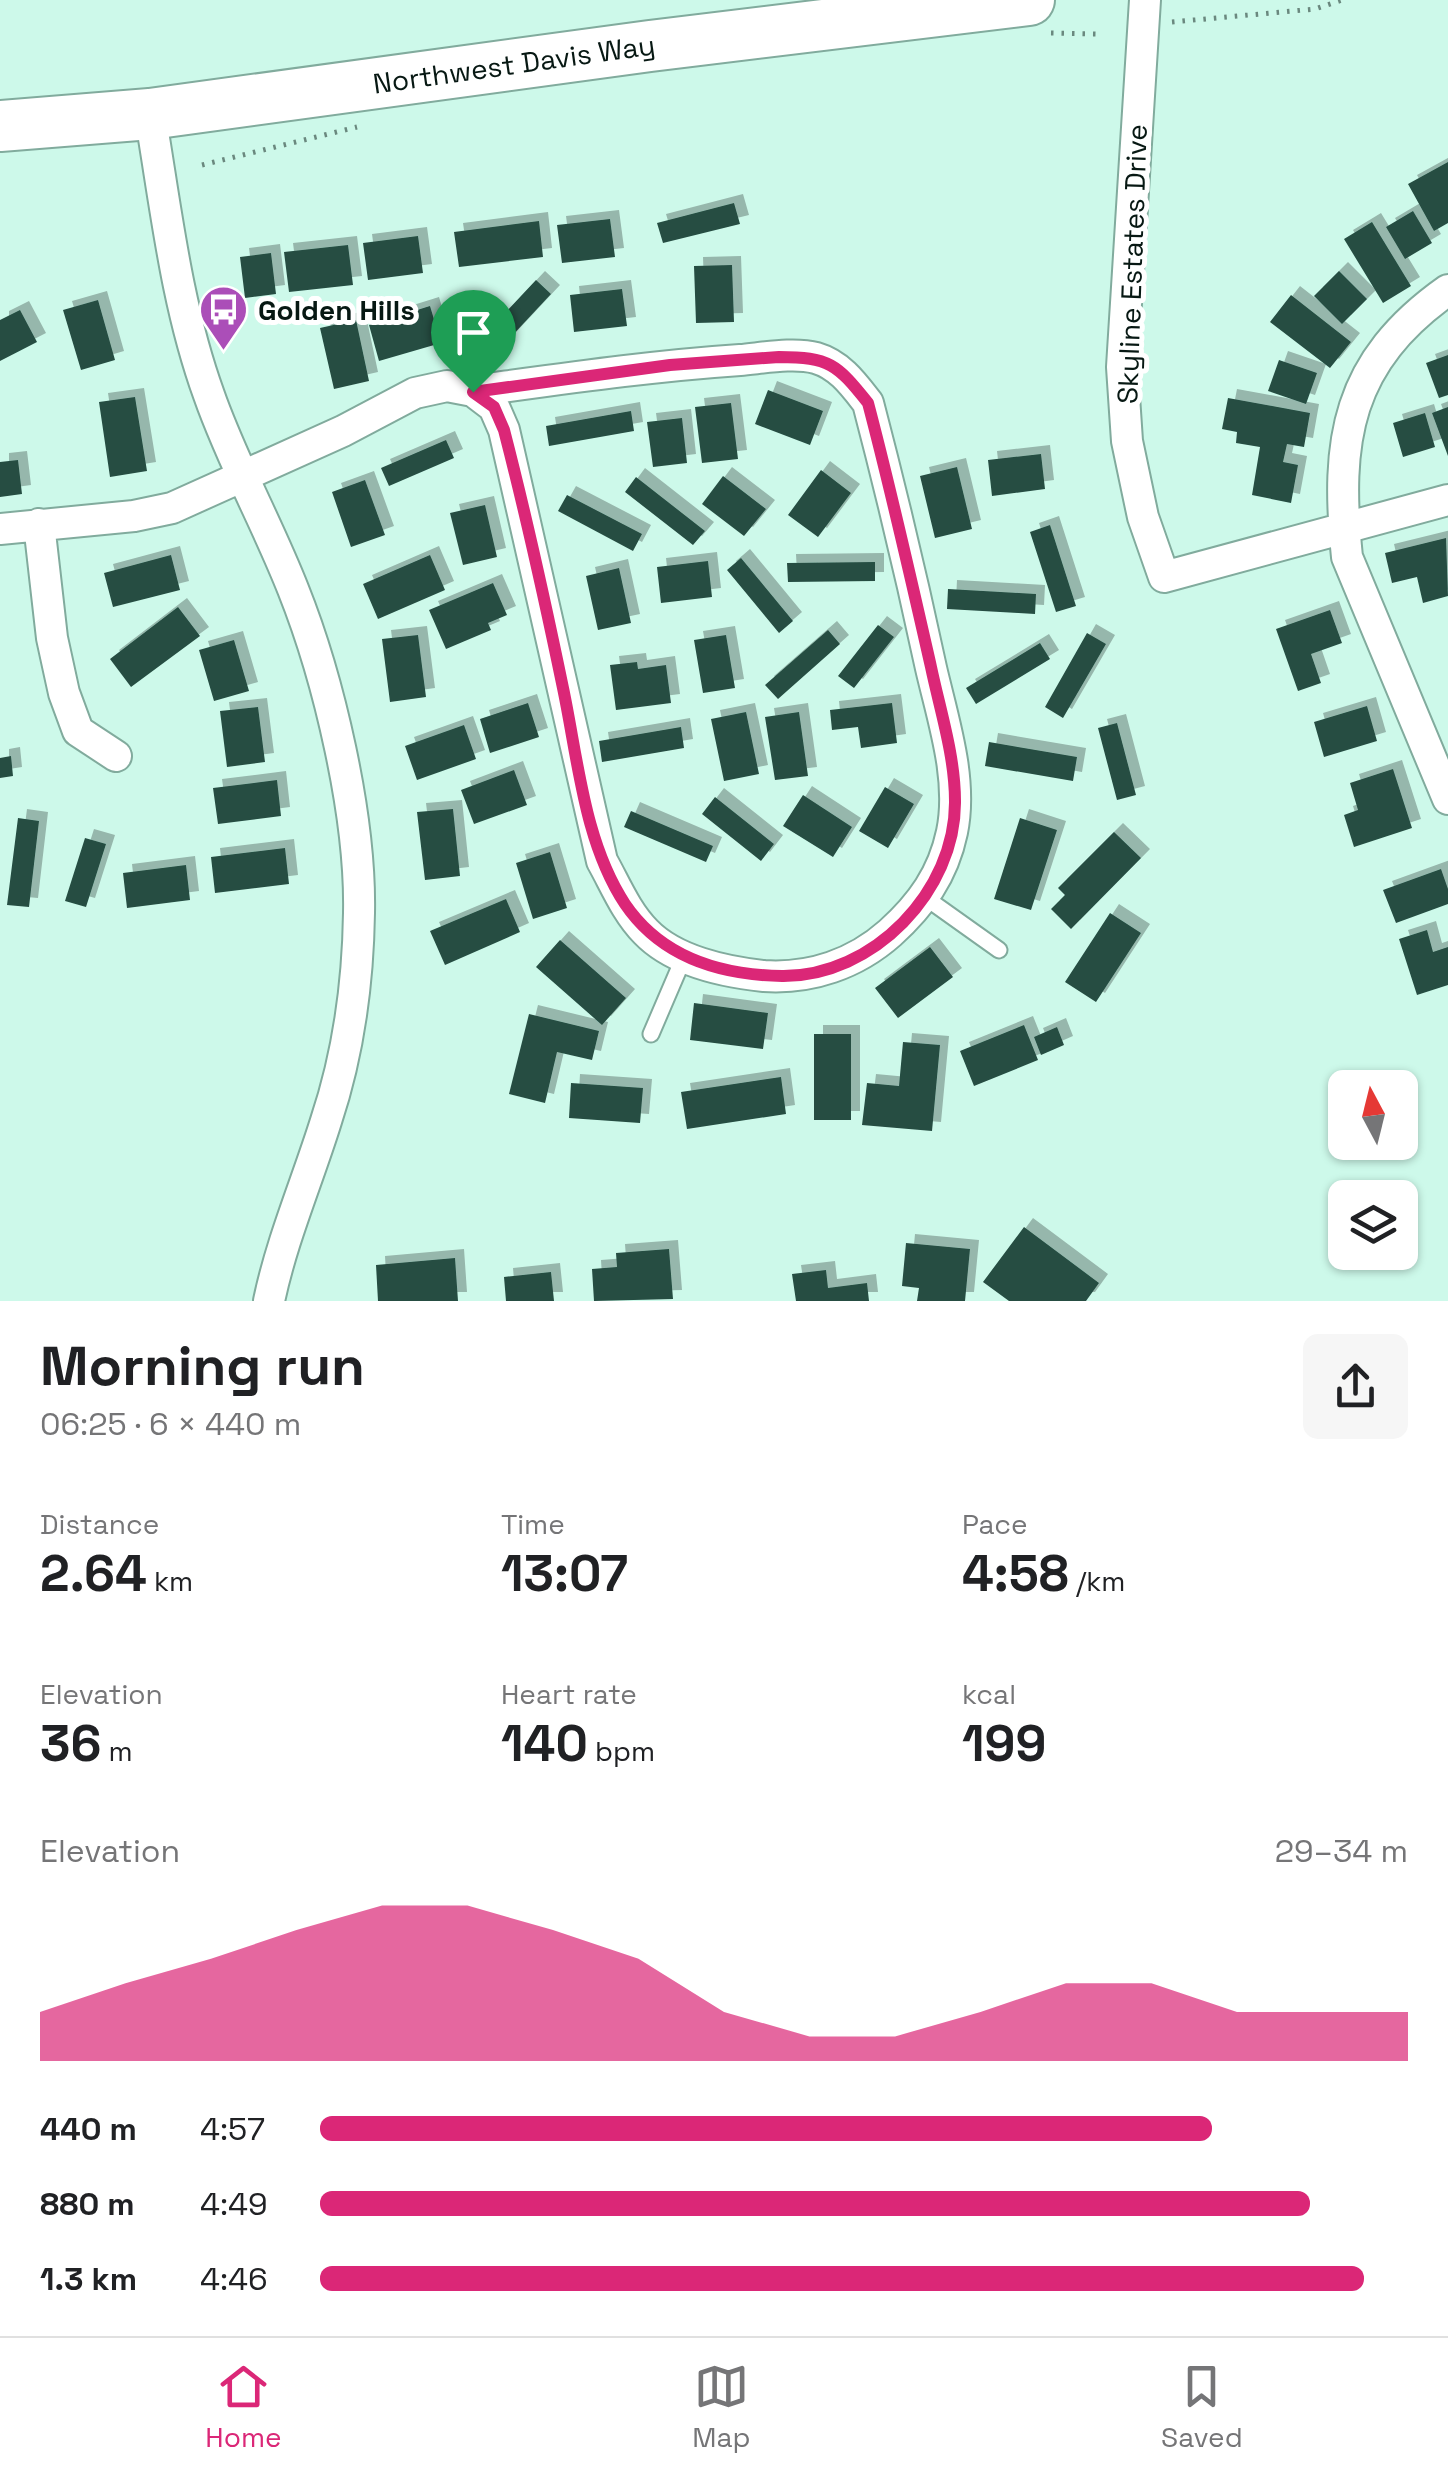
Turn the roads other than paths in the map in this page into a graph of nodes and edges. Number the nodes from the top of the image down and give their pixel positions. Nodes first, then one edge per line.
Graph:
1 (1029, 0) edge
2 (1144, 0) edge
3 (150, 114) junction
4 (0, 126) edge
5 (1448, 290) edge
6 (473, 392) junction
7 (244, 478) junction
8 (1448, 500) edge
9 (38, 524) junction
10 (1344, 527) junction
11 (0, 529) edge
12 (116, 756) dead end
13 (1448, 799) edge
14 (926, 898) junction
15 (999, 950) dead end
16 (684, 957) junction
17 (651, 1034) dead end
18 (269, 1301) edge

1 - 3 main road, Northwest Davis Way
2 - 10 street, Skyline Estates Drive
3 - 4 main road, Northwest Davis Way
3 - 7 street
5 - 10 street
6 - 7 street
6 - 14 street
6 - 16 street
7 - 9 street
7 - 18 street
8 - 10 street
9 - 11 street
9 - 12 street
10 - 13 street
14 - 15 lane
14 - 16 street
16 - 17 lane

